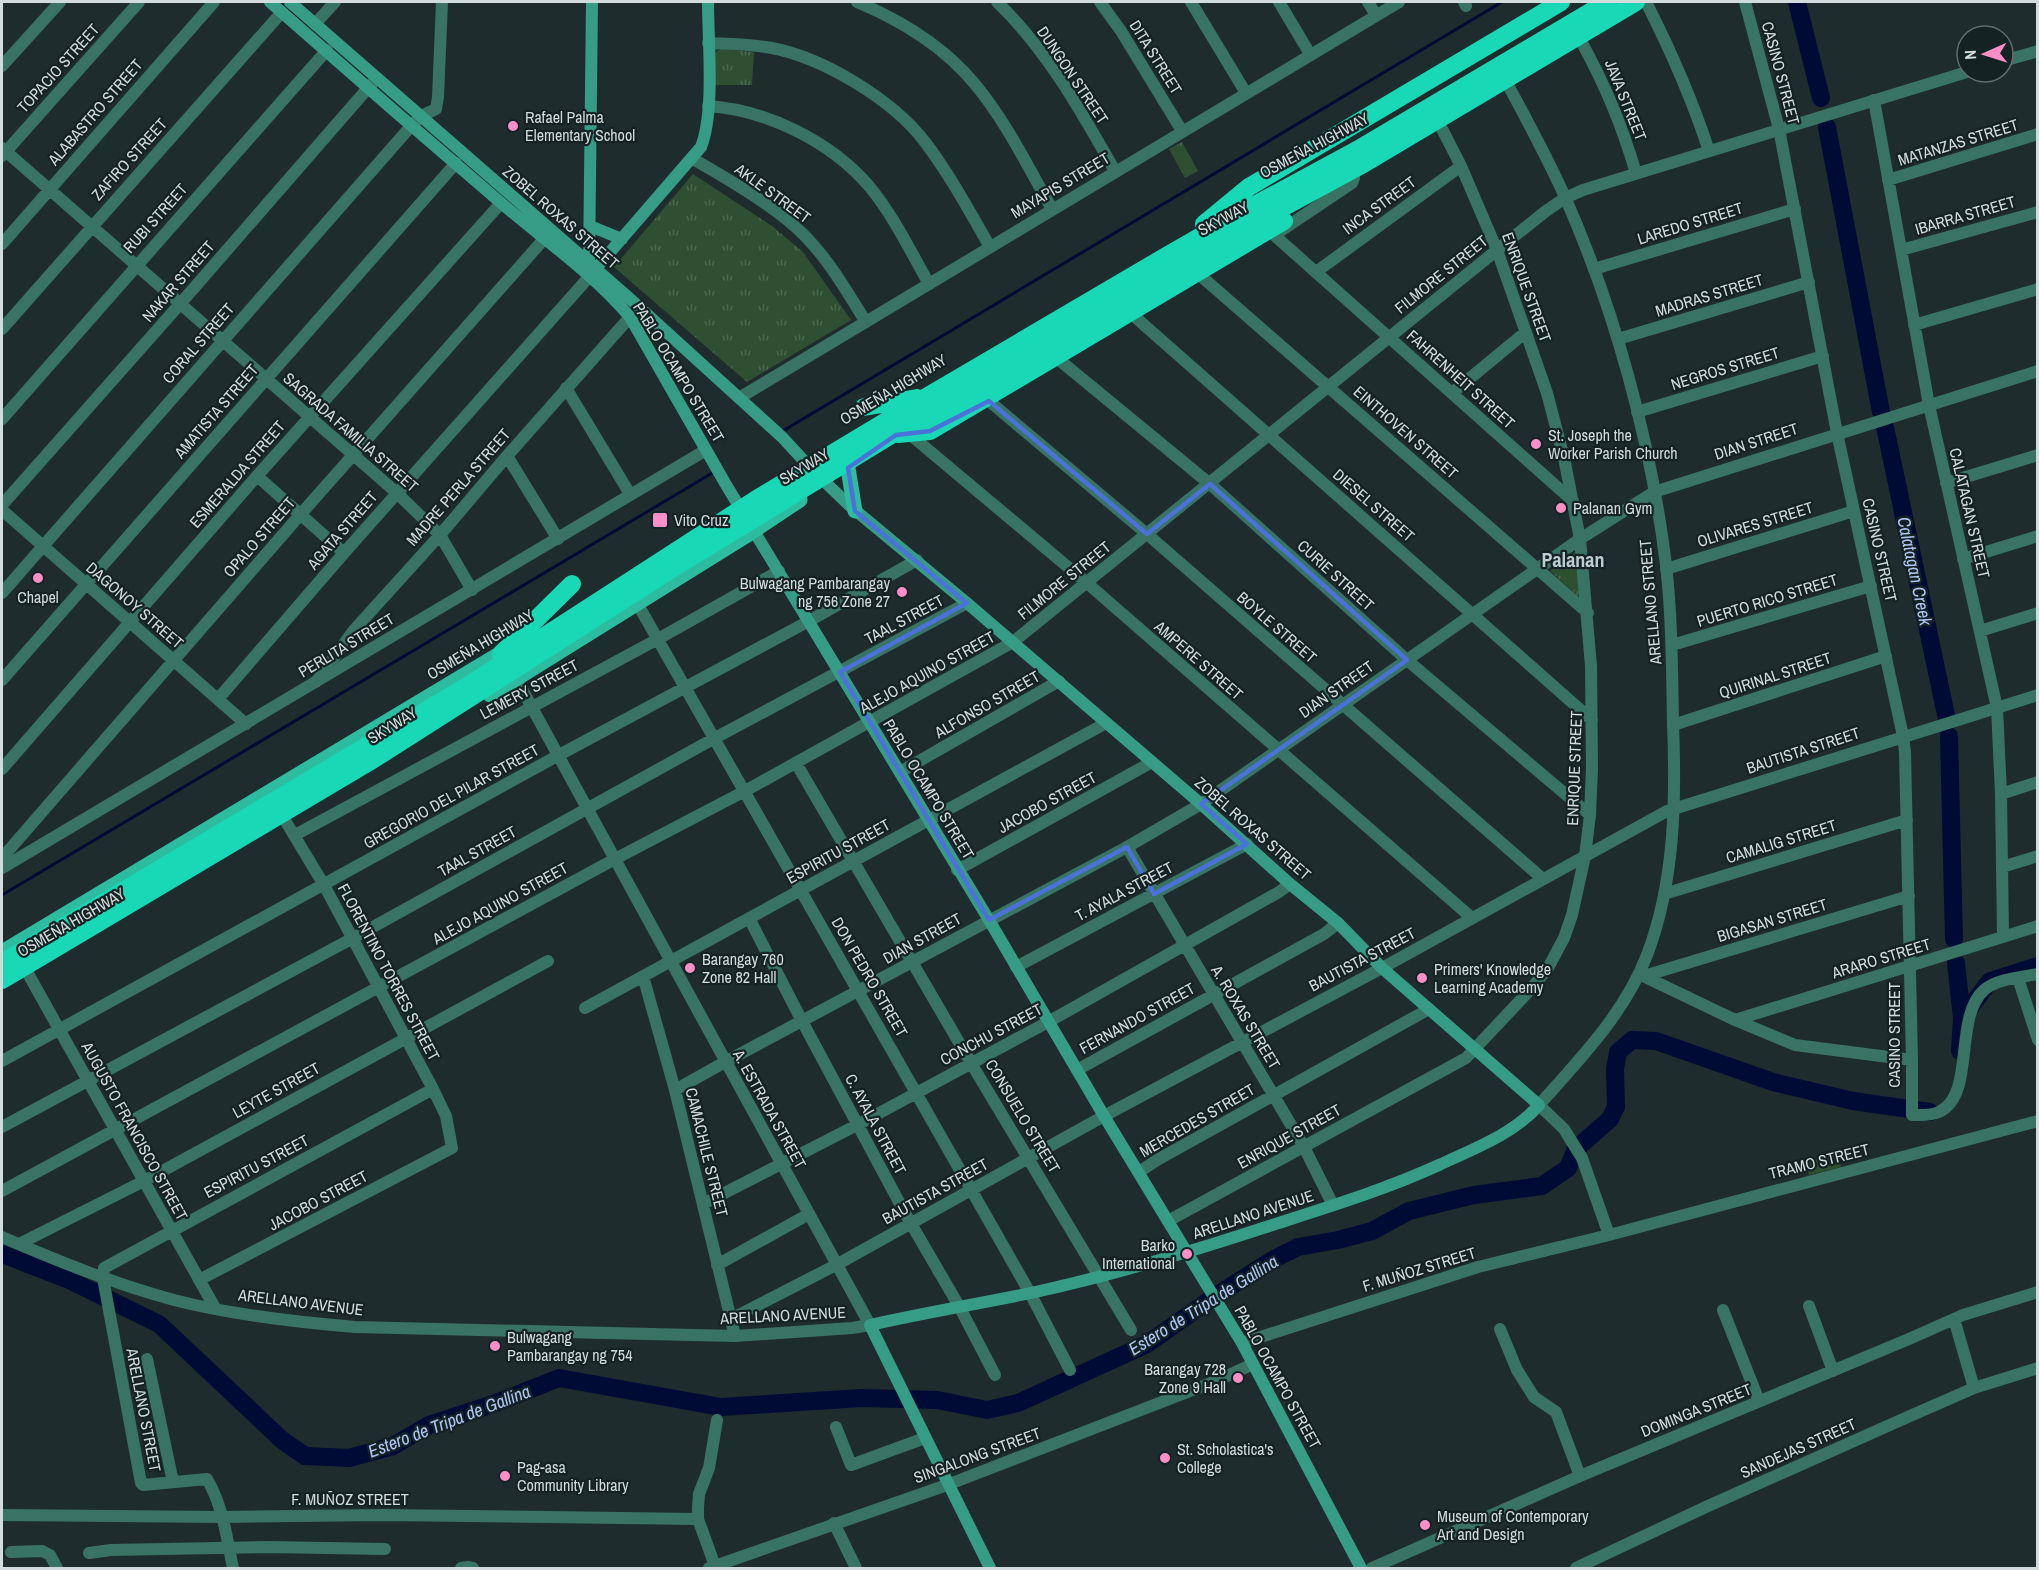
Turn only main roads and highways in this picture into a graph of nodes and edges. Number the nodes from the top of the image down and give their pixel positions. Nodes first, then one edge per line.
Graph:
1 (270, 2) edge
2 (592, 2) edge
3 (708, 2) edge
4 (1561, 2) edge
5 (1596, 2) edge
6 (1607, 2) edge
7 (1636, 2) edge
8 (1647, 2) edge
9 (286, 7) edge
10 (331, 46) junction
11 (416, 121) junction
12 (1359, 174) junction
13 (590, 226) junction
14 (622, 239) junction
15 (1168, 255) junction
16 (591, 269) junction
17 (928, 396) junction
18 (864, 407) dead end
19 (897, 432) junction
20 (848, 468) junction
21 (816, 473) junction
22 (855, 511) junction
23 (746, 517) junction
24 (572, 584) dead end
25 (514, 675) junction
26 (469, 685) junction
27 (2, 952) edge
28 (2, 963) edge
29 (2, 982) edge
30 (1539, 1105) joint
31 (1187, 1252) junction
32 (870, 1325) joint
33 (990, 1569) edge
34 (1361, 1569) edge

1 - 9 main road, ZOBEL ROXAS STREET
2 - 13 main road
3 - 14 main road
4 - 15 highway
5 - 21 main road, OSMEÑA HIGHWAY
6 - 15 highway, SKYWAY
7 - 19 highway, SKYWAY
8 - 12 main road, OSMEÑA HIGHWAY
9 - 10 main road, ZOBEL ROXAS STREET
9 - 10 main road, ZOBEL ROXAS STREET
10 - 11 main road, ZOBEL ROXAS STREET
11 - 16 main road, ZOBEL ROXAS STREET
11 - 16 main road, ZOBEL ROXAS STREET
12 - 19 main road, OSMEÑA HIGHWAY
12 - 19 highway
13 - 14 main road
13 - 16 main road
14 - 16 main road
15 - 17 highway, SKYWAY
16 - 21 main road, ZOBEL ROXAS STREET
16 - 23 main road, PABLO OCAMPO STREET
17 - 18 highway
17 - 26 highway, SKYWAY
19 - 20 main road, OSMEÑA HIGHWAY
19 - 29 highway, SKYWAY
20 - 21 main road, OSMEÑA HIGHWAY
20 - 22 main road
21 - 22 main road, ZOBEL ROXAS STREET
21 - 23 main road, OSMEÑA HIGHWAY
21 - 23 main road, OSMEÑA HIGHWAY
22 - 30 main road, ZOBEL ROXAS STREET
23 - 25 main road, OSMEÑA HIGHWAY
23 - 25 main road, OSMEÑA HIGHWAY
23 - 27 main road, OSMEÑA HIGHWAY
23 - 31 main road, PABLO OCAMPO STREET
24 - 26 highway
25 - 29 main road, OSMEÑA HIGHWAY
26 - 28 highway, SKYWAY
30 - 31 main road, ARELLANO AVENUE
31 - 32 main road, ARELLANO AVENUE
31 - 34 main road, PABLO OCAMPO STREET
32 - 33 main road, A. ESTRADA STREET

